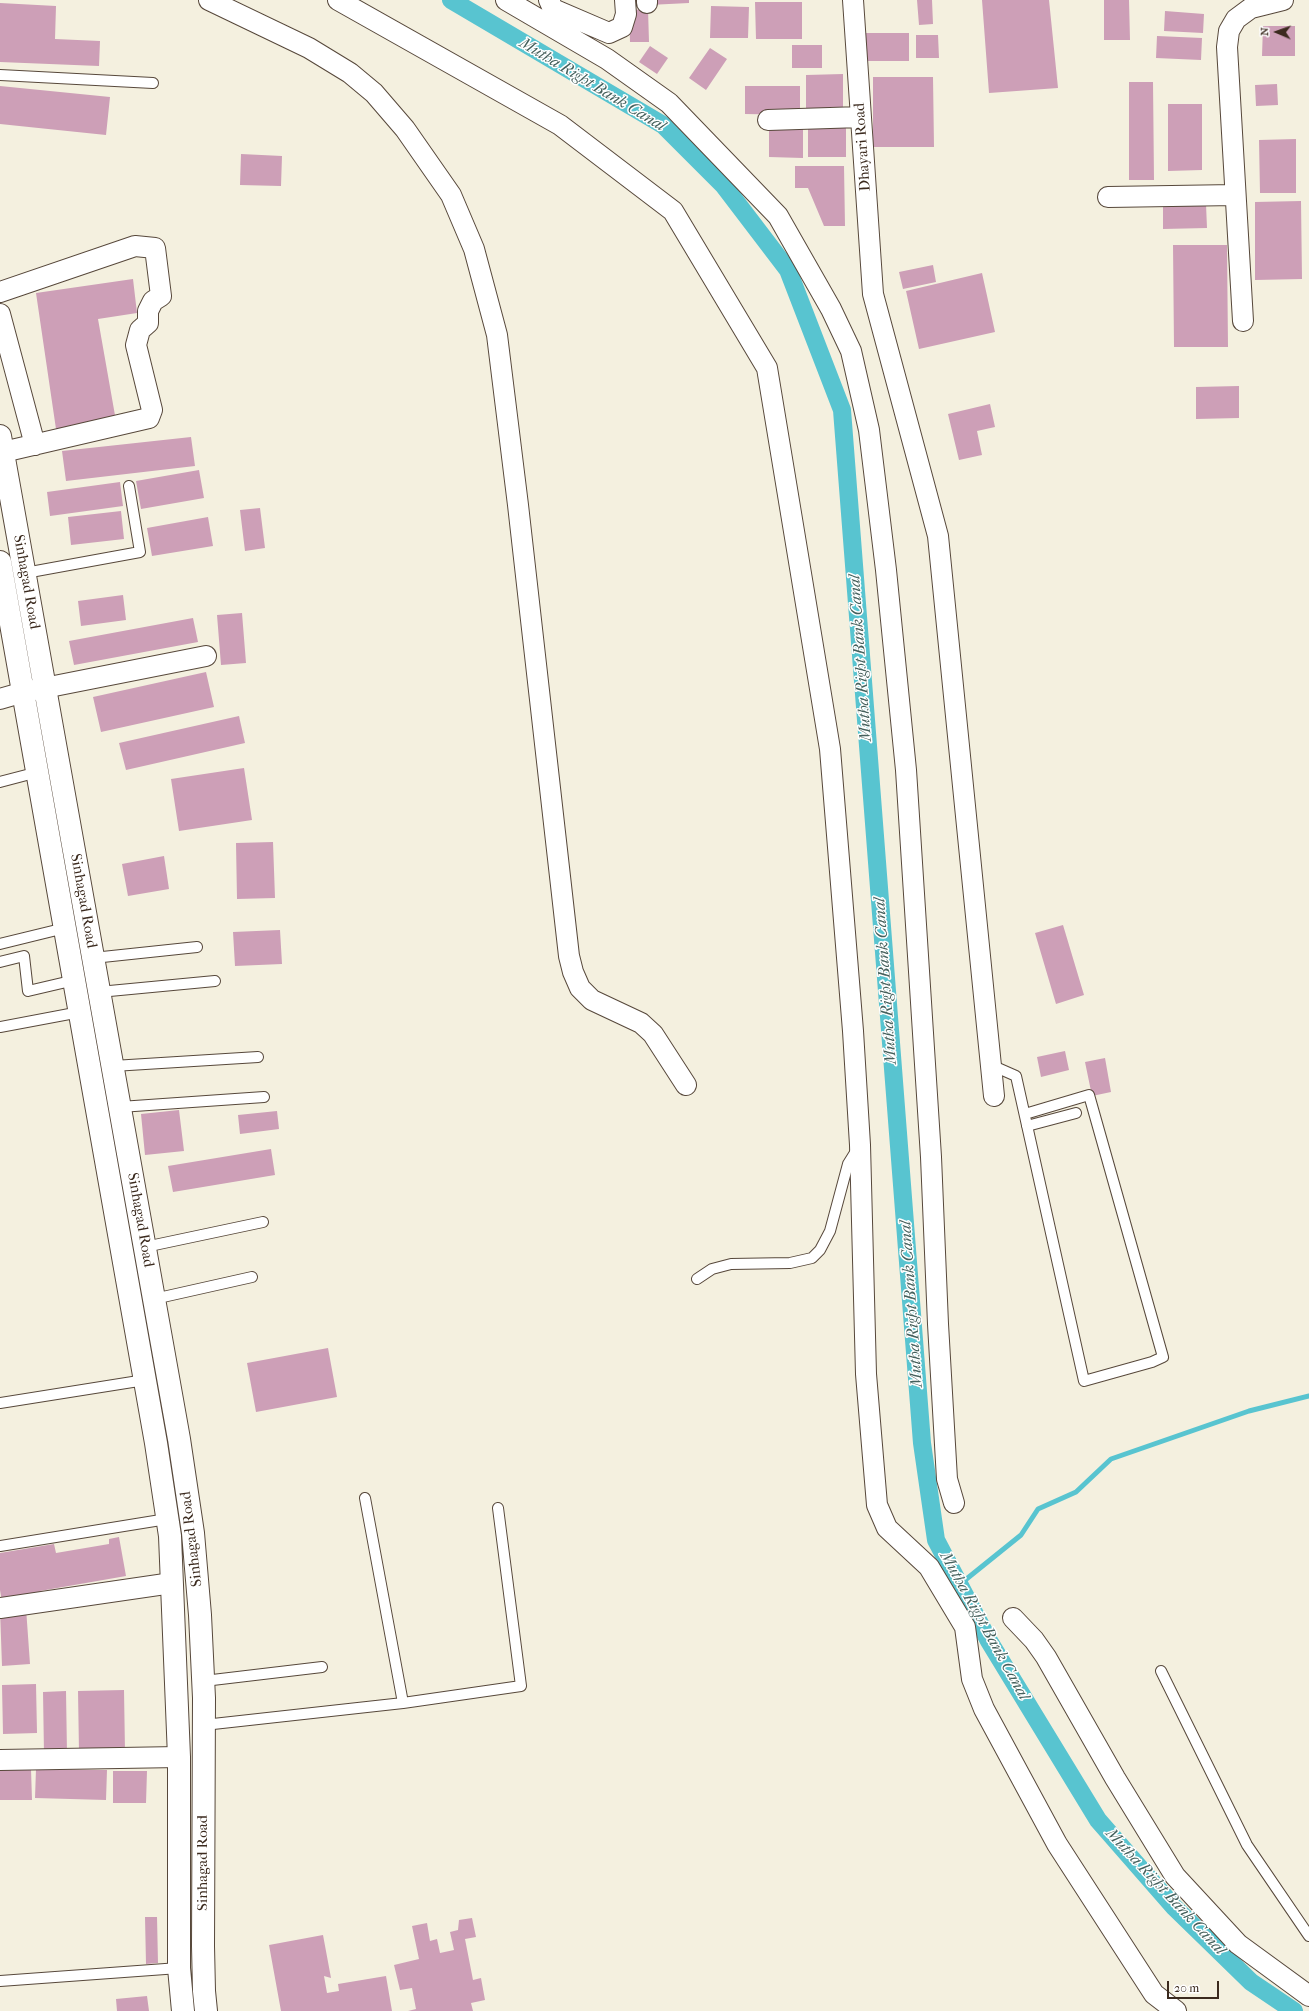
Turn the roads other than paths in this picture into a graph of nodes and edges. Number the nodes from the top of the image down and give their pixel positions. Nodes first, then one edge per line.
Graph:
1 (209, 0) edge
2 (338, 0) edge
3 (506, 0) edge
4 (549, 0) edge
5 (625, 0) edge
6 (853, 0) edge
7 (1283, 0) edge
8 (0, 75) edge
9 (153, 84) dead end
10 (861, 117) junction
11 (768, 120) dead end
12 (1235, 195) junction
13 (1108, 197) dead end
14 (0, 292) edge
15 (0, 314) edge
16 (1243, 321) dead end
17 (1, 444) edge
18 (35, 445) junction
19 (129, 486) dead end
20 (0, 562) edge
21 (25, 573) junction
22 (2, 584) edge
23 (206, 656) dead end
24 (45, 688) junction
25 (24, 692) junction
26 (0, 699) edge
27 (38, 772) junction
28 (0, 782) edge
29 (66, 928) junction
30 (0, 944) edge
31 (197, 947) dead end
32 (0, 962) edge
33 (96, 976) junction
34 (74, 980) junction
35 (215, 981) dead end
36 (80, 1012) junction
37 (0, 1027) edge
38 (258, 1057) dead end
39 (992, 1065) junction
40 (112, 1066) junction
41 (686, 1085) dead end
42 (994, 1096) dead end
43 (264, 1098) dead end
44 (120, 1107) junction
45 (1076, 1113) dead end
46 (1025, 1114) junction
47 (1027, 1126) junction
48 (860, 1145) junction
49 (263, 1222) dead end
50 (145, 1247) junction
51 (252, 1277) dead end
52 (697, 1279) dead end
53 (154, 1299) junction
54 (145, 1380) junction
55 (0, 1403) edge
56 (179, 1440) junction
57 (156, 1443) junction
58 (365, 1498) dead end
59 (954, 1503) dead end
60 (498, 1508) dead end
61 (167, 1519) junction
62 (0, 1546) edge
63 (172, 1584) junction
64 (0, 1608) edge
65 (1012, 1618) dead end
66 (322, 1667) dead end
67 (1161, 1670) dead end
68 (204, 1681) junction
69 (403, 1703) junction
70 (204, 1725) junction
71 (179, 1757) junction
72 (0, 1760) edge
73 (179, 1898) junction
74 (203, 1899) junction
75 (1309, 1936) edge
76 (179, 1968) junction
77 (0, 1981) edge
78 (1309, 1996) edge
79 (183, 2011) edge
80 (206, 2011) edge
81 (1176, 2011) edge

1 - 41 street
2 - 48 street
3 - 59 street
4 - 5 street
6 - 10 street, Dhayari Road
7 - 12 street
8 - 9 lane
10 - 11 street
10 - 39 street, Dhayari Road
12 - 13 street
12 - 16 street
14 - 18 street
15 - 18 street
17 - 18 street
17 - 21 main road, Sinhagad Road
19 - 21 lane
20 - 22 main road, Sinhagad Road
21 - 24 main road, Sinhagad Road
22 - 25 main road, Sinhagad Road
23 - 24 street
24 - 25 street
24 - 33 main road, Sinhagad Road
25 - 26 street
25 - 27 main road, Sinhagad Road
27 - 28 lane
27 - 29 main road, Sinhagad Road
29 - 30 lane
29 - 34 main road, Sinhagad Road
31 - 33 lane
32 - 34 lane
33 - 34 main road
33 - 35 lane
33 - 40 main road, Sinhagad Road
34 - 36 main road, Sinhagad Road
36 - 37 lane
36 - 54 main road, Sinhagad Road
38 - 40 lane
39 - 42 street, Dhayari Road
39 - 46 lane
40 - 44 main road, Sinhagad Road
43 - 44 lane
44 - 50 main road, Sinhagad Road
45 - 47 lane
46 - 47 lane
46 - 47 lane
48 - 52 lane
48 - 81 street
49 - 50 lane
50 - 53 main road, Sinhagad Road
51 - 53 lane
53 - 56 main road, Sinhagad Road
54 - 55 lane
54 - 57 main road, Sinhagad Road
56 - 57 main road
56 - 68 main road, Sinhagad Road
57 - 61 main road, Sinhagad Road
58 - 69 lane
60 - 69 lane
61 - 62 lane
61 - 63 main road, Sinhagad Road
63 - 64 street
63 - 71 main road, Sinhagad Road
65 - 78 street
66 - 68 lane
67 - 75 lane
68 - 70 main road, Sinhagad Road
69 - 70 lane
70 - 74 main road, Sinhagad Road
71 - 72 street
71 - 73 main road, Sinhagad Road
73 - 74 main road
73 - 76 main road, Sinhagad Road
74 - 80 main road, Sinhagad Road
76 - 77 lane
76 - 79 main road, Sinhagad Road

